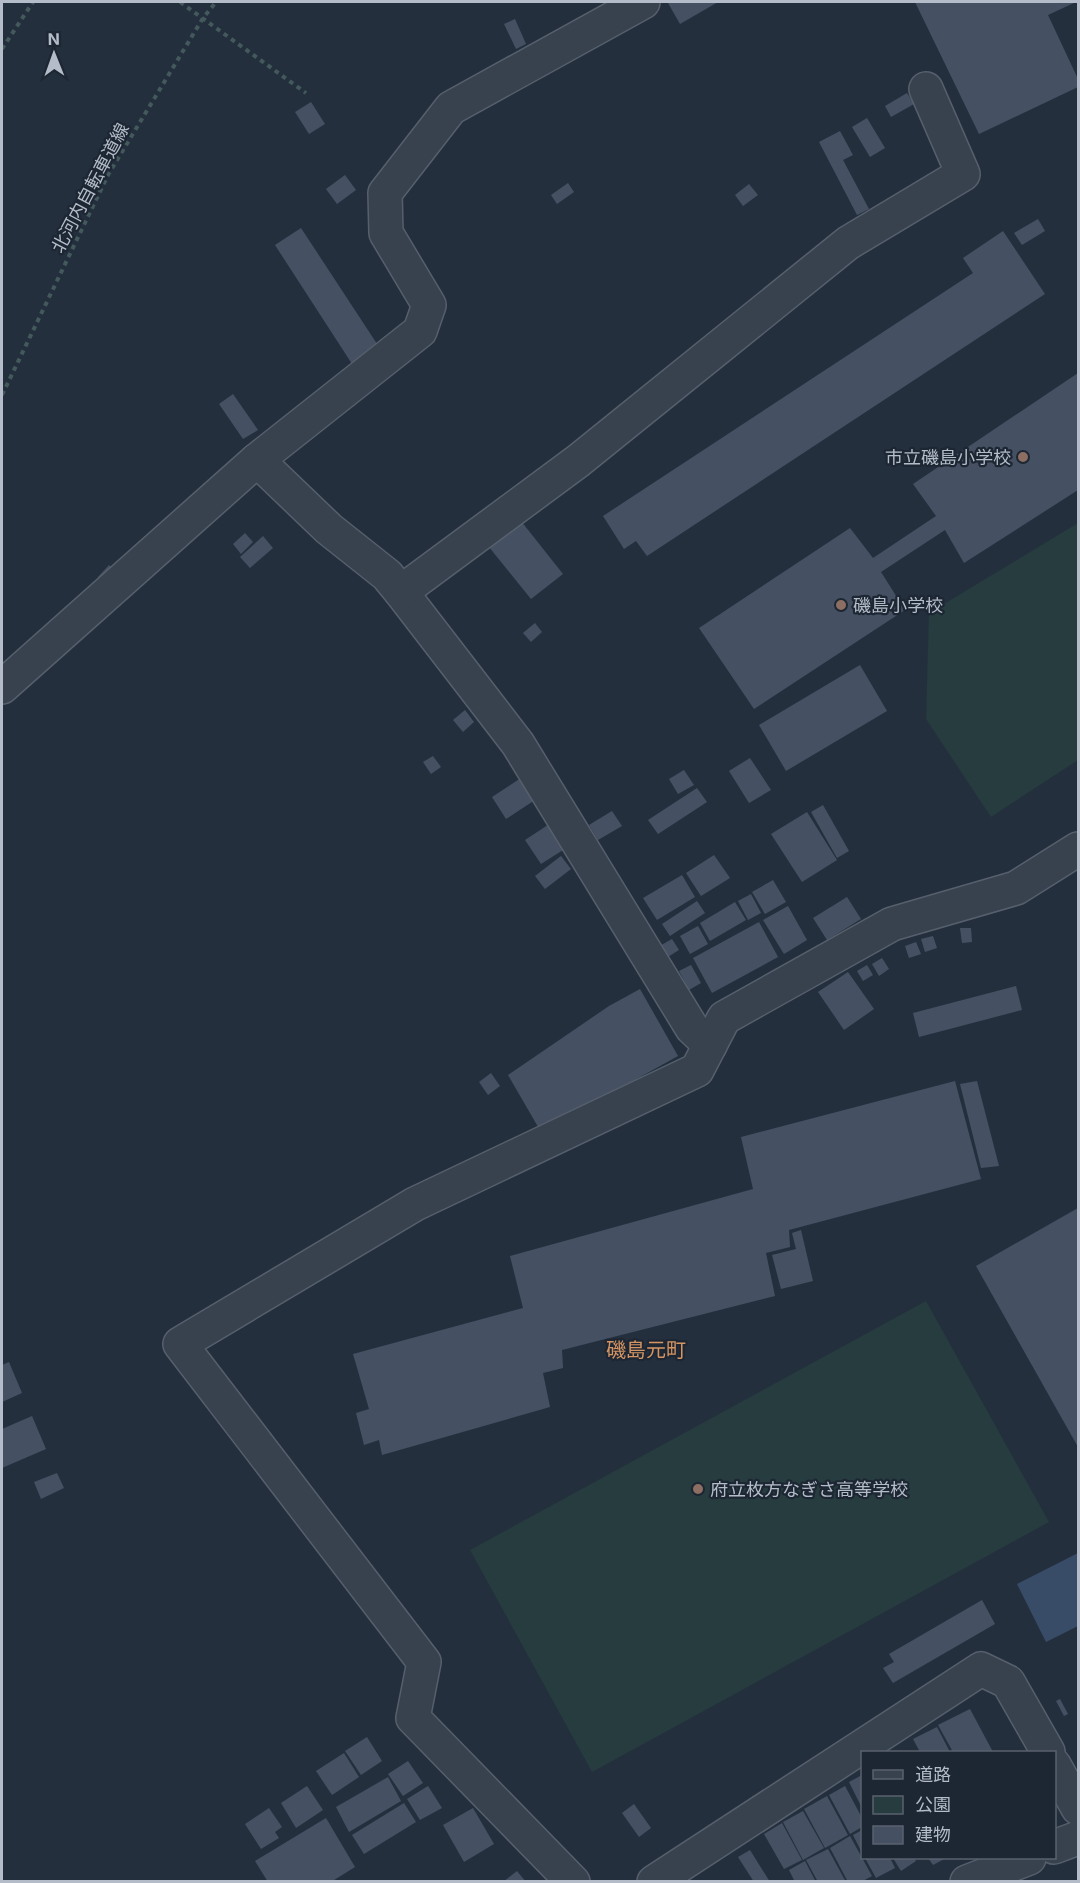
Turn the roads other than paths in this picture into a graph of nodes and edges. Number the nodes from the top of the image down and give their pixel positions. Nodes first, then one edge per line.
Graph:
1 (644, 2) edge
2 (926, 89) dead end
3 (257, 460) junction
4 (400, 592) junction
5 (2, 687) edge
6 (1078, 849) edge
7 (710, 1045) junction
8 (1047, 1751) edge
9 (1056, 1769) edge
10 (1078, 1808) edge
11 (1078, 1838) edge
12 (1056, 1847) edge
13 (1024, 1859) edge
14 (573, 1881) edge
15 (654, 1881) edge
16 (967, 1881) edge

1 - 3 street
2 - 4 street
3 - 4 street
3 - 5 street
4 - 7 street
6 - 7 street
7 - 14 street
8 - 15 street
9 - 10 street
11 - 12 street
13 - 16 street

